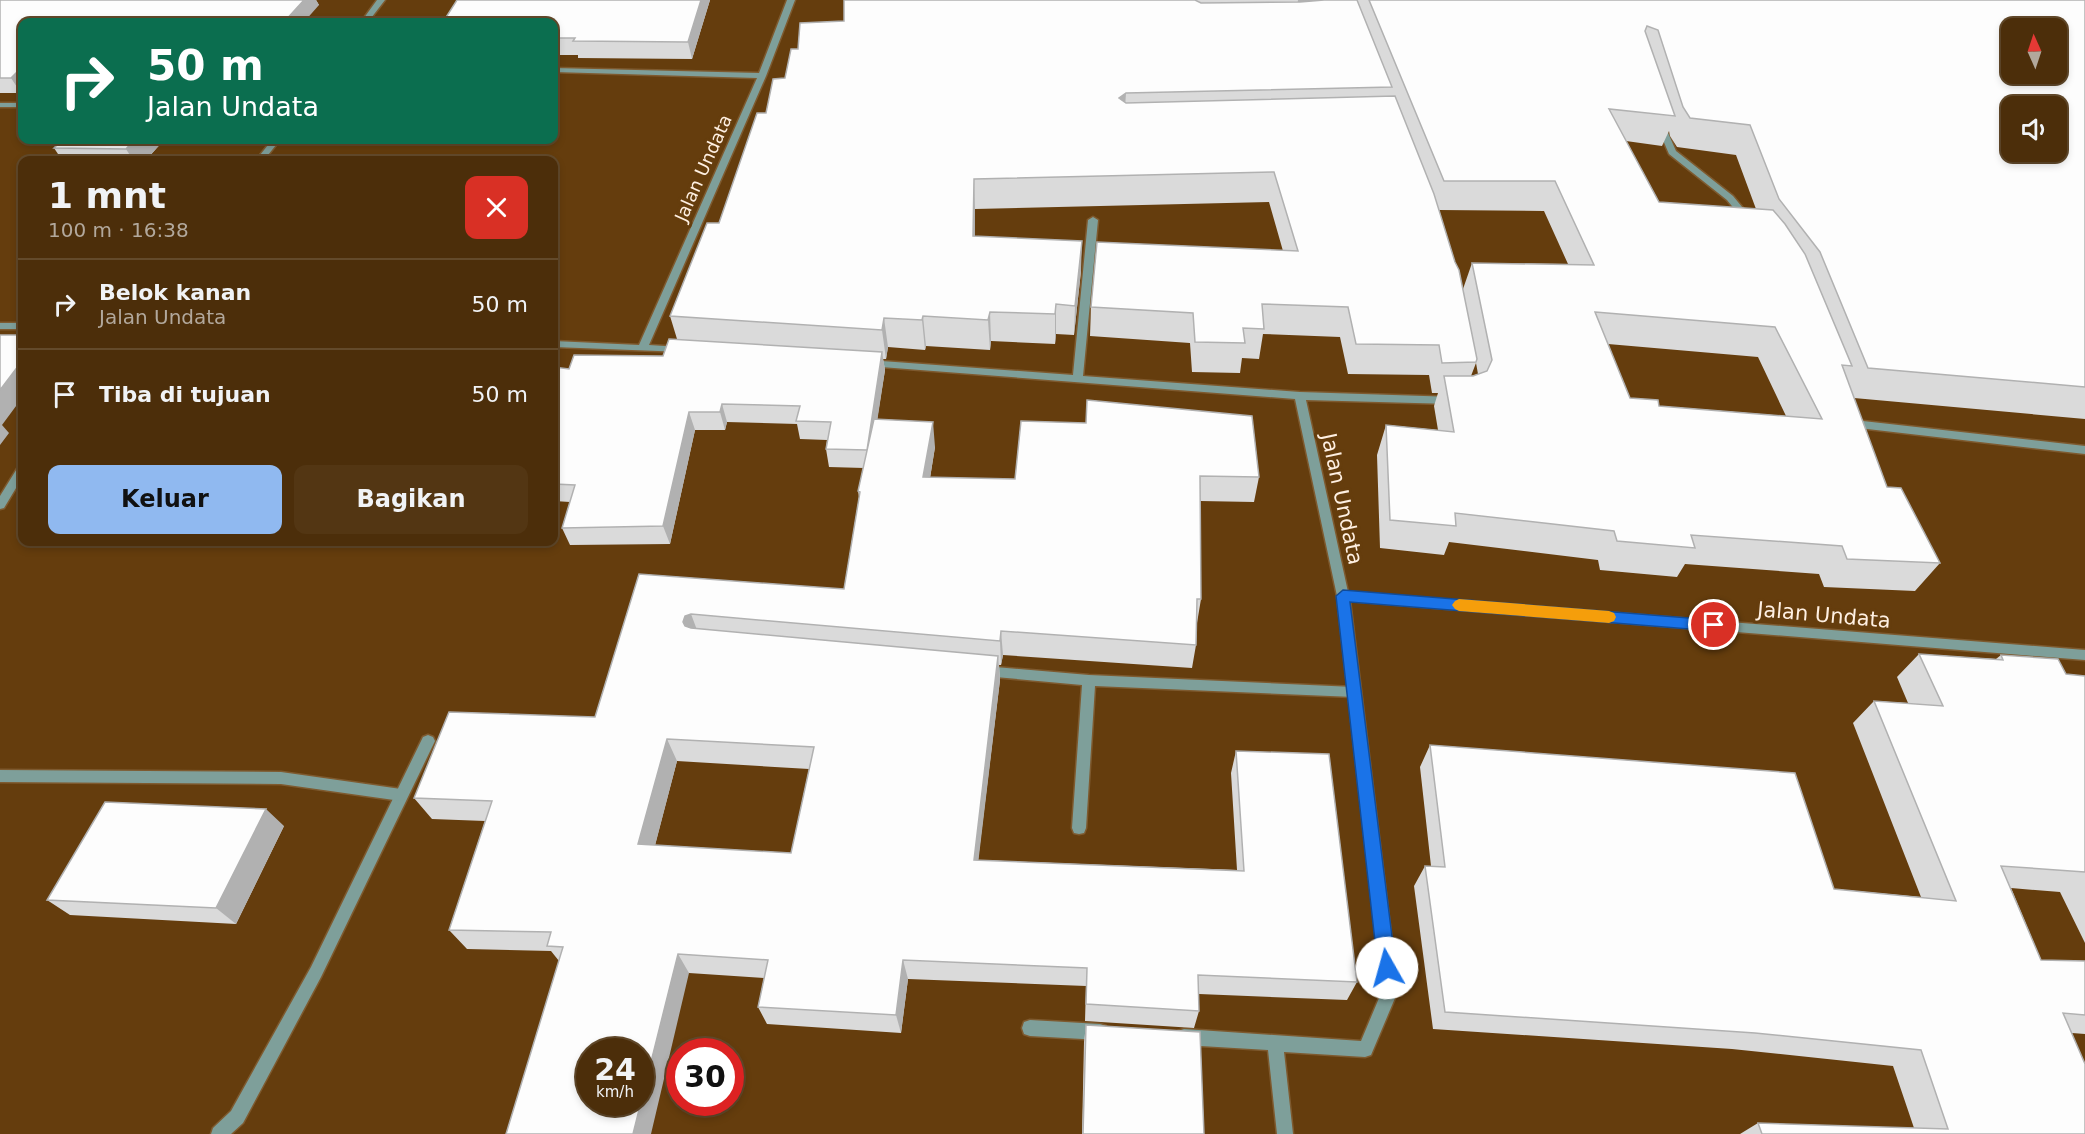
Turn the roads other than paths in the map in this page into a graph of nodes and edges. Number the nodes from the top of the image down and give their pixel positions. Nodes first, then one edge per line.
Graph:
1 (381, 0) edge
2 (791, 0) edge
3 (367, 18) edge
4 (558, 70) edge
5 (762, 76) junction
6 (0, 105) edge
7 (18, 105) edge
8 (1657, 114) edge
9 (273, 144) edge
10 (263, 156) edge
11 (1094, 220) dead end
12 (1751, 224) edge
13 (0, 326) edge
14 (18, 326) edge
15 (558, 344) edge
16 (644, 348) junction
17 (690, 351) edge
18 (852, 362) edge
19 (1078, 378) junction
20 (1300, 396) junction
21 (1461, 400) edge
22 (1846, 412) edge
23 (2085, 450) edge
24 (18, 477) edge
25 (0, 505) edge
26 (1343, 596) junction
27 (2085, 655) edge
28 (972, 670) edge
29 (1089, 681) junction
30 (1354, 692) junction
31 (428, 741) dead end
32 (0, 776) edge
33 (401, 795) junction
34 (1079, 828) dead end
35 (1030, 1028) dead end
36 (1112, 1033) edge
37 (1170, 1036) edge
38 (1275, 1043) junction
39 (219, 1134) edge
40 (1285, 1134) edge

1 - 3 street
2 - 5 street, Jalan Undata
4 - 5 street
5 - 16 street, Jalan Undata
6 - 7 street
8 - 12 street
9 - 10 street
11 - 19 street
13 - 14 street
15 - 16 street
16 - 17 street
18 - 19 street
19 - 20 street
20 - 21 street
20 - 26 street, Jalan Undata
22 - 23 street
24 - 25 street
26 - 27 street, Jalan Undata
26 - 30 street
28 - 29 street
29 - 30 street
29 - 34 street
30 - 38 street
31 - 33 street
32 - 33 street
33 - 39 street
35 - 36 street
37 - 38 street
38 - 40 street

